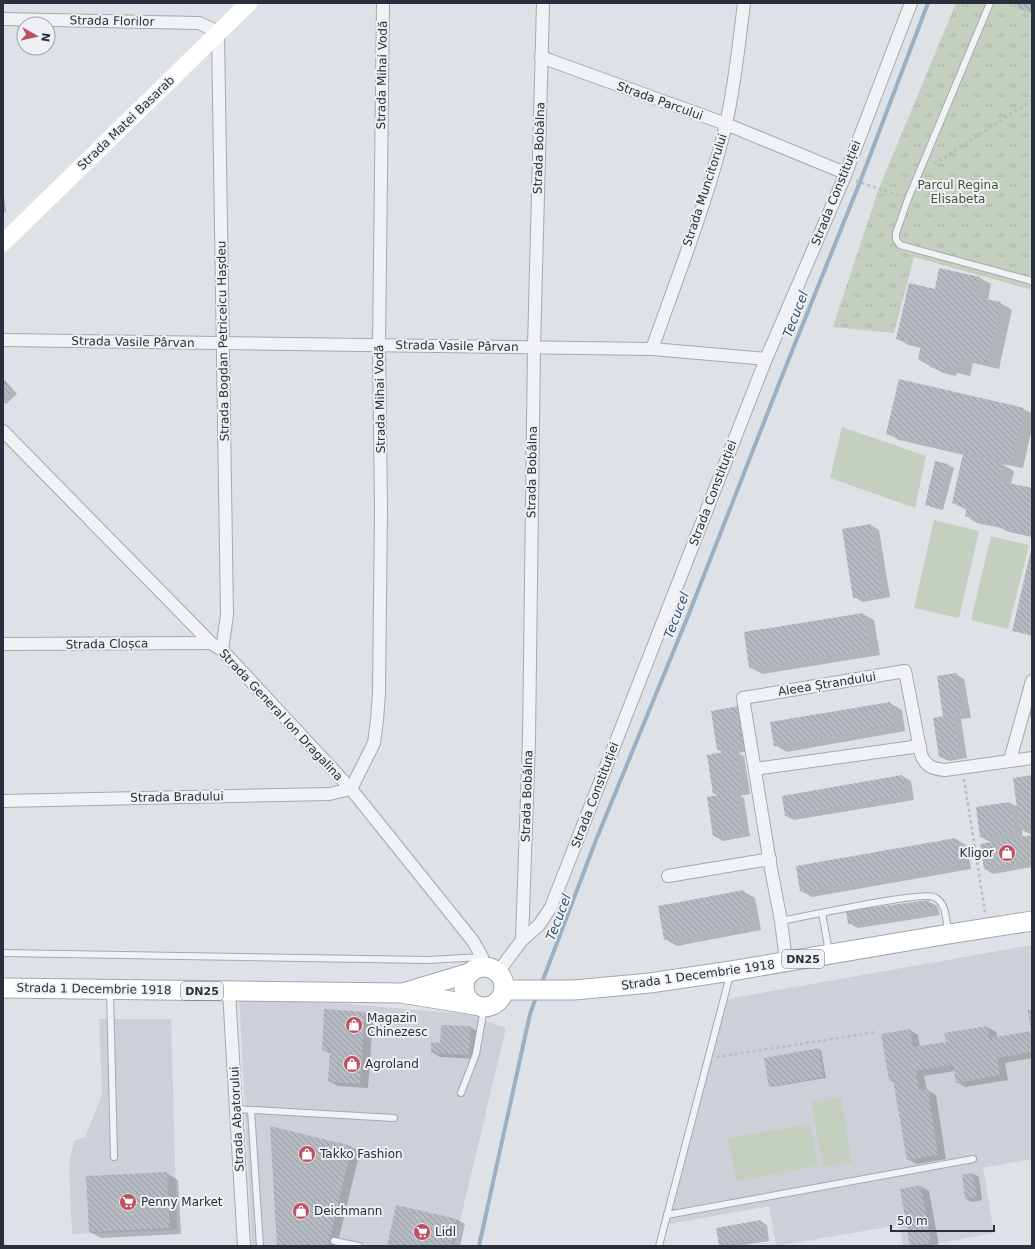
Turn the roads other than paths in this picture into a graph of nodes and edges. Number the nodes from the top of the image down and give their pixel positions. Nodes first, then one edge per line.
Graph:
1 (249, 3) edge
2 (383, 3) edge
3 (543, 3) edge
4 (744, 3) edge
5 (911, 3) edge
6 (990, 3) edge
7 (3, 19) edge
8 (218, 32) junction
9 (542, 57) junction
10 (726, 124) junction
11 (844, 176) junction
12 (3, 243) edge
13 (1032, 281) edge
14 (3, 340) edge
15 (223, 344) junction
16 (380, 346) junction
17 (534, 347) junction
18 (652, 349) junction
19 (766, 359) junction
20 (3, 431) edge
21 (211, 643) junction
22 (3, 644) edge
23 (222, 650) junction
24 (1032, 681) edge
25 (920, 746) junction
26 (1032, 758) edge
27 (1010, 760) junction
28 (755, 769) junction
29 (351, 789) junction
30 (3, 801) edge
31 (770, 859) junction
32 (668, 876) dead end
33 (822, 913) junction
34 (781, 921) junction
35 (1032, 921) edge
36 (949, 934) junction
37 (522, 940) junction
38 (3, 953) edge
39 (829, 954) junction
40 (786, 962) junction
41 (483, 967) junction
42 (731, 971) junction
43 (3, 988) edge
44 (110, 989) junction
45 (504, 990) junction
46 (229, 991) junction
47 (401, 993) junction
48 (480, 1007) junction
49 (461, 1093) dead end
50 (236, 1109) junction
51 (251, 1110) junction
52 (394, 1118) dead end
53 (114, 1157) dead end
54 (973, 1159) dead end
55 (667, 1215) junction
56 (334, 1241) dead end
57 (244, 1246) edge
58 (260, 1246) edge
59 (359, 1246) edge
60 (659, 1246) edge

1 - 8 street, Strada Matei Basarab
2 - 16 street, Strada Mihai Vodă
3 - 9 street, Strada Bobâlna
4 - 10 street, Strada Muncitorului
5 - 11 street, Strada Constituției
6 - 13 lane
7 - 8 street, Strada Florilor
8 - 12 street, Strada Matei Basarab
8 - 15 street, Strada Bogdan Petriceicu Hașdeu
9 - 10 street, Strada Parcului
9 - 17 street, Strada Bobâlna
10 - 11 street, Strada Parcului
10 - 18 street, Strada Muncitorului
11 - 19 street, Strada Constituției
14 - 15 street, Strada Vasile Pârvan
15 - 16 street, Strada Vasile Pârvan
15 - 23 street, Strada Bogdan Petriceicu Hașdeu
16 - 17 street, Strada Vasile Pârvan
16 - 29 street, Strada Mihai Vodă
17 - 18 street, Strada Vasile Pârvan
17 - 37 street, Strada Bobâlna
18 - 19 street, Strada Vasile Pârvan
19 - 37 street, Strada Constituției
20 - 21 street, Strada General Ion Dragalina
21 - 22 street, Strada Cloșca
21 - 23 street, Strada General Ion Dragalina
23 - 29 street, Strada General Ion Dragalina
24 - 27 street
25 - 27 street, Aleea Ștrandului
25 - 28 street
25 - 28 street, Aleea Ștrandului
26 - 27 street, Aleea Ștrandului
28 - 31 street, Aleea Ștrandului
29 - 30 street, Strada Bradului
29 - 41 street, Strada General Ion Dragalina
31 - 32 street
31 - 34 street, Aleea Ștrandului
33 - 34 lane
33 - 36 lane
33 - 39 lane
34 - 40 street, Aleea Ștrandului
35 - 36 main road, Strada 1 Decembrie 1918 / DN25
36 - 39 main road, Strada 1 Decembrie 1918 / DN25
37 - 41 street, Strada Constituției
38 - 41 lane
39 - 40 main road, Strada 1 Decembrie 1918 / DN25
40 - 42 main road, Strada 1 Decembrie 1918 / DN25
41 - 45 main road
41 - 47 main road, Strada 1 Decembrie 1918 / DN25
41 - 48 main road
42 - 45 main road, Strada 1 Decembrie 1918 / DN25
42 - 55 lane
43 - 44 main road, Strada 1 Decembrie 1918 / DN25
44 - 46 main road, Strada 1 Decembrie 1918 / DN25
44 - 53 lane
45 - 48 main road
46 - 47 main road, Strada 1 Decembrie 1918 / DN25
46 - 50 street, Strada Abatorului
47 - 48 main road, Strada 1 Decembrie 1918 / DN25
48 - 49 lane
50 - 51 lane
50 - 57 street, Strada Abatorului
51 - 52 lane
51 - 58 lane
54 - 55 lane
55 - 60 lane
56 - 59 lane

